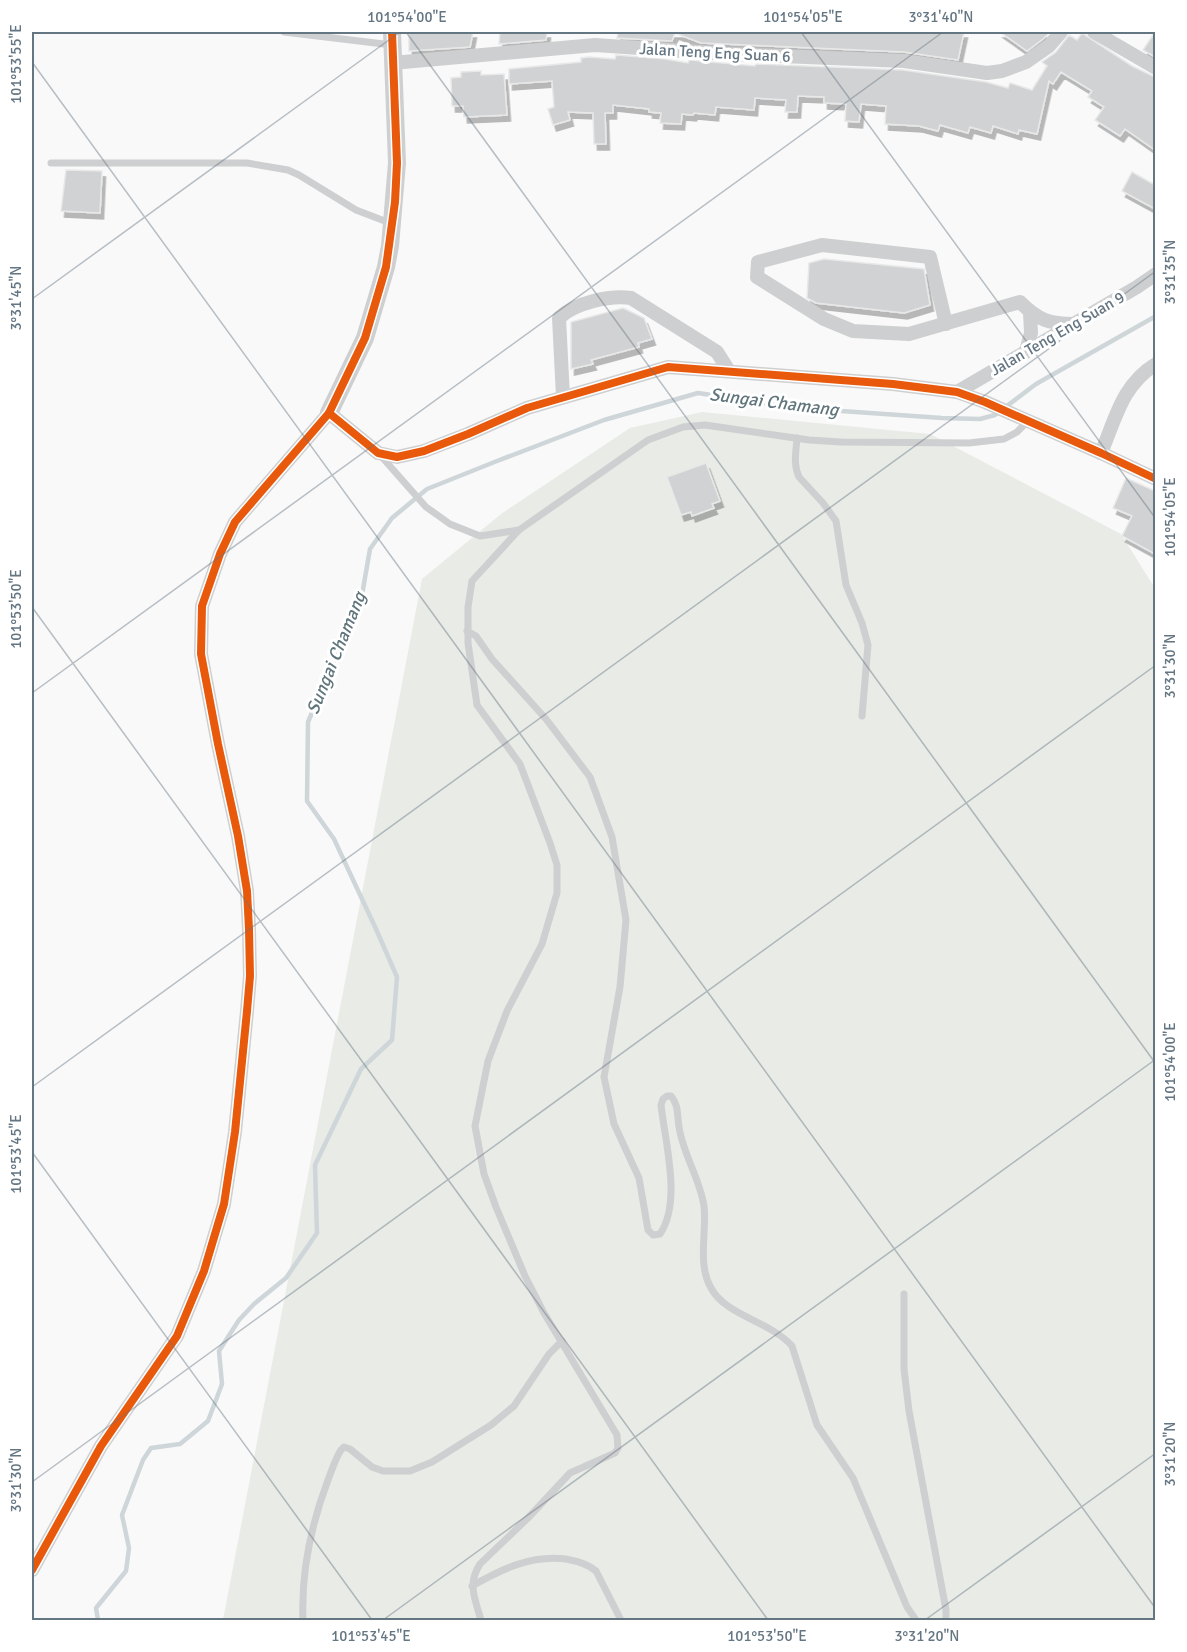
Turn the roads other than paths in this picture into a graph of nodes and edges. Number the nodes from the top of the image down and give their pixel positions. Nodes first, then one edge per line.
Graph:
1 (284, 32) edge
2 (1061, 32) edge
3 (1094, 32) edge
4 (392, 46) edge
5 (1155, 68) edge
6 (51, 163) dead end
7 (393, 224) junction
8 (1155, 274) edge
9 (1030, 312) junction
10 (946, 324) junction
11 (1074, 324) junction
12 (1026, 351) junction
13 (1155, 364) edge
14 (729, 371) junction
15 (957, 392) junction
16 (563, 397) junction
17 (329, 413) junction
18 (1028, 421) junction
19 (797, 438) junction
20 (378, 453) junction
21 (1101, 453) junction
22 (1155, 479) edge
23 (519, 530) junction
24 (467, 631) junction
25 (862, 716) dead end
26 (904, 1294) dead end
27 (562, 1341) junction
28 (32, 1570) edge
29 (472, 1586) junction
30 (303, 1620) edge
31 (481, 1620) edge
32 (621, 1620) edge
33 (916, 1620) edge
34 (946, 1620) edge

1 - 4 lane
2 - 4 street, Jalan Teng Eng Suan 6
3 - 5 street
4 - 7 street
6 - 7 lane
7 - 17 street
8 - 11 street, Jalan Teng Eng Suan 9
9 - 10 street
9 - 11 street
9 - 12 street
10 - 10 street
11 - 12 street, Jalan Teng Eng Suan 9
12 - 15 street, Jalan Teng Eng Suan 9
13 - 21 street
14 - 15 street
14 - 16 street
14 - 16 street
15 - 18 street
16 - 20 street
17 - 20 street
17 - 28 street
18 - 19 lane
18 - 21 street
19 - 23 lane
19 - 25 lane
20 - 23 lane
21 - 22 street
23 - 24 lane
24 - 27 lane
24 - 33 lane
26 - 34 lane
27 - 29 lane
27 - 30 lane
29 - 31 lane
29 - 32 lane

